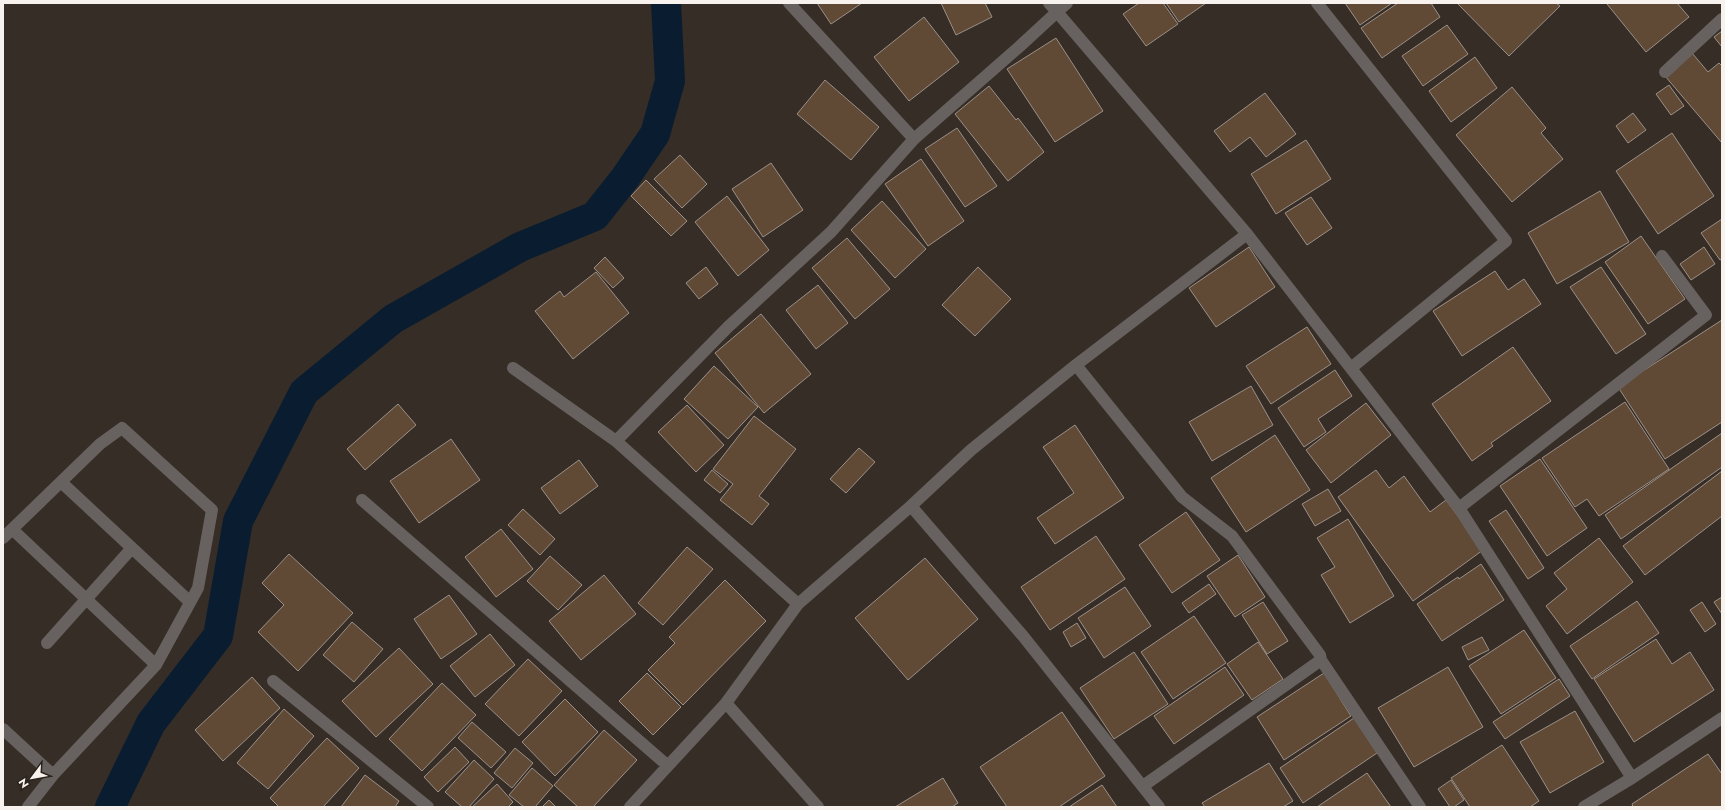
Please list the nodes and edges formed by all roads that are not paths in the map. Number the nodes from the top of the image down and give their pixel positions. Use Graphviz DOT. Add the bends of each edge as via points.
graph roads {
  1 [pos="789,3"];
  2 [pos="1049,3"];
  3 [pos="1067,3"];
  4 [pos="1317,3"];
  5 [pos="1057,12"];
  6 [pos="1722,19"];
  7 [pos="1665,72"];
  8 [pos="914,139"];
  9 [pos="1247,234"];
  10 [pos="1662,256"];
  11 [pos="1076,365"];
  12 [pos="514,368"];
  13 [pos="1351,368"];
  14 [pos="616,440"];
  15 [pos="61,482"];
  16 [pos="362,500"];
  17 [pos="911,506"];
  18 [pos="1459,508"];
  19 [pos="12,529"];
  20 [pos="3,538"];
  21 [pos="132,548"];
  22 [pos="86,599"];
  23 [pos="190,602"];
  24 [pos="798,604"];
  25 [pos="47,643"];
  26 [pos="1321,660"];
  27 [pos="156,665"];
  28 [pos="273,681"];
  29 [pos="726,703"];
  30 [pos="1722,718"];
  31 [pos="3,729"];
  32 [pos="667,765"];
  33 [pos="53,775"];
  34 [pos="1632,778"];
  35 [pos="1143,786"];
  36 [pos="28,807"];
  37 [pos="428,807"];
  38 [pos="630,807"];
  39 [pos="818,807"];
  40 [pos="1159,807"];
  41 [pos="1420,807"];
  42 [pos="1584,807"];
  1 -- 8 [label="street"];
  2 -- 5 [label="street"];
  3 -- 5 [label="street"];
  4 -- 13 [label="street" via="1506,241"];
  5 -- 8 [label="street"];
  5 -- 9 [label="street"];
  6 -- 7 [label="street"];
  8 -- 14 [label="street" via="831,232 728,327"];
  9 -- 11 [label="street"];
  9 -- 13 [label="street"];
  10 -- 18 [label="street" via="1706,315"];
  11 -- 17 [label="street" via="971,450"];
  11 -- 26 [label="street" via="1182,497 1232,536 1320,655"];
  12 -- 14 [label="street"];
  13 -- 18 [label="street"];
  14 -- 24 [label="street"];
  15 -- 19 [label="street"];
  15 -- 21 [label="street"];
  15 -- 23 [label="street" via="100,444 122,428 206,504 212,510 198,588"];
  16 -- 32 [label="street"];
  17 -- 24 [label="street"];
  17 -- 35 [label="street" via="1023,636"];
  18 -- 34 [label="street"];
  19 -- 20 [label="street"];
  19 -- 22 [label="street"];
  21 -- 22 [label="street"];
  21 -- 23 [label="street"];
  22 -- 25 [label="street"];
  22 -- 27 [label="street"];
  23 -- 27 [label="street"];
  24 -- 29 [label="street"];
  26 -- 35 [label="street"];
  26 -- 41 [label="street"];
  27 -- 33 [label="street"];
  28 -- 37 [label="street"];
  29 -- 32 [label="street"];
  29 -- 39 [label="street"];
  30 -- 34 [label="street"];
  31 -- 33 [label="street"];
  32 -- 38 [label="street"];
  33 -- 36 [label="street"];
  34 -- 42 [label="street"];
  35 -- 40 [label="street"];
}
